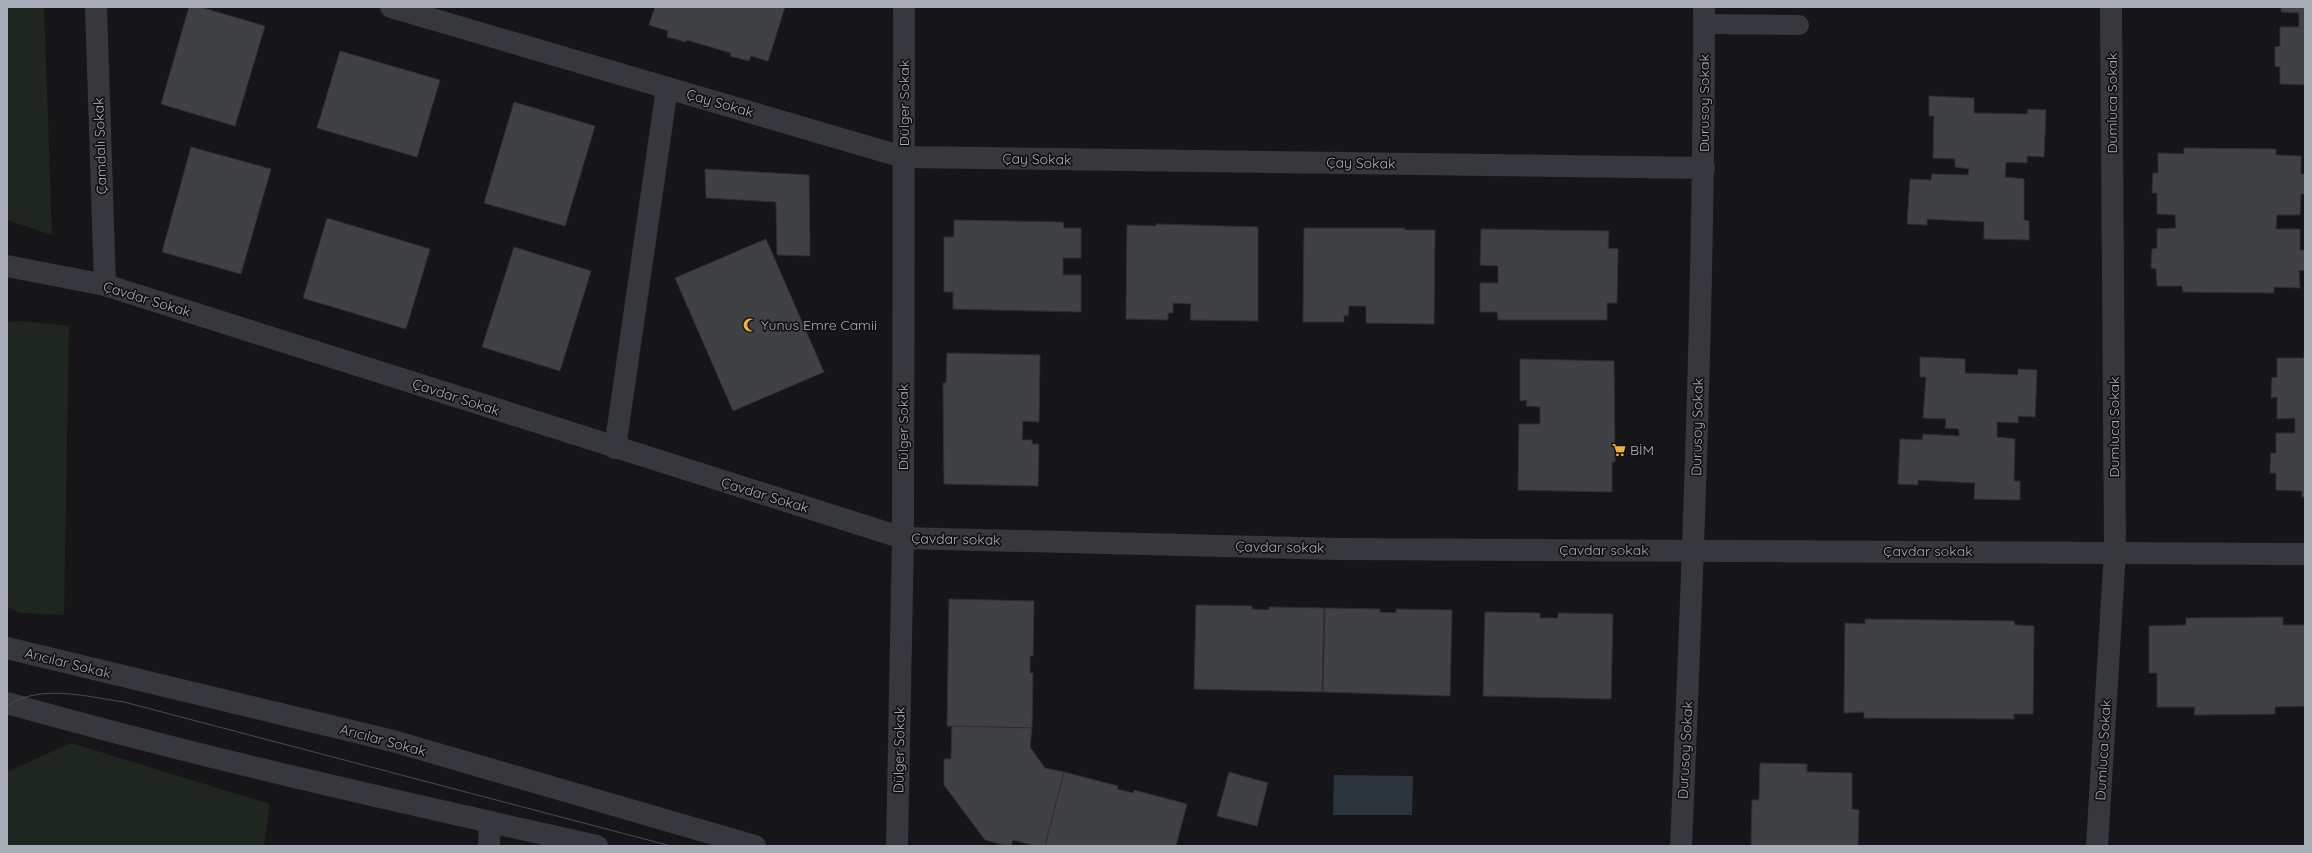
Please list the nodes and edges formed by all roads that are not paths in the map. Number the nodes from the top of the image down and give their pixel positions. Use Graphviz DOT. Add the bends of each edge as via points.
graph roads {
  1 [pos="96,7"];
  2 [pos="391,7"];
  3 [pos="904,7"];
  4 [pos="2111,7"];
  5 [pos="1704,15"];
  6 [pos="1799,25"];
  7 [pos="667,88"];
  8 [pos="903,157"];
  9 [pos="1704,168"];
  10 [pos="7,266"];
  11 [pos="104,285"];
  12 [pos="615,448"];
  13 [pos="903,538"];
  14 [pos="1694,551"];
  15 [pos="2115,552"];
  16 [pos="2305,554"];
  17 [pos="7,648"];
  18 [pos="7,703"];
  19 [pos="490,822"];
  20 [pos="489,846"];
  21 [pos="597,846"];
  22 [pos="755,846"];
  23 [pos="897,846"];
  24 [pos="1681,846"];
  25 [pos="2097,846"];
  1 -- 11 [label="street, Çamdalı Sokak"];
  2 -- 7 [label="street, Çay Sokak"];
  3 -- 8 [label="street, Dülger Sokak"];
  4 -- 15 [label="street, Dumluca Sokak"];
  5 -- 6 [label="lane"];
  5 -- 9 [label="street, Durusoy Sokak"];
  7 -- 8 [label="street, Çay Sokak"];
  7 -- 12 [label="street"];
  8 -- 9 [label="street, Çay Sokak"];
  8 -- 13 [label="street, Dülger Sokak"];
  9 -- 14 [label="street, Durusoy Sokak"];
  10 -- 11 [label="street, Çavdar Sokak"];
  11 -- 12 [label="street, Çavdar Sokak"];
  12 -- 13 [label="street, Çavdar Sokak"];
  13 -- 14 [label="street, Çavdar sokak" via="1339,549"];
  13 -- 23 [label="street, Dülger Sokak"];
  14 -- 15 [label="street, Çavdar sokak"];
  14 -- 24 [label="street, Durusoy Sokak"];
  15 -- 16 [label="street, Çavdar sokak"];
  15 -- 25 [label="street, Dumluca Sokak"];
  17 -- 22 [label="street, Arıcılar Sokak" via="393,741"];
  18 -- 19 [label="street" via="80,724"];
  19 -- 20 [label="street"];
  19 -- 21 [label="street"];
}
